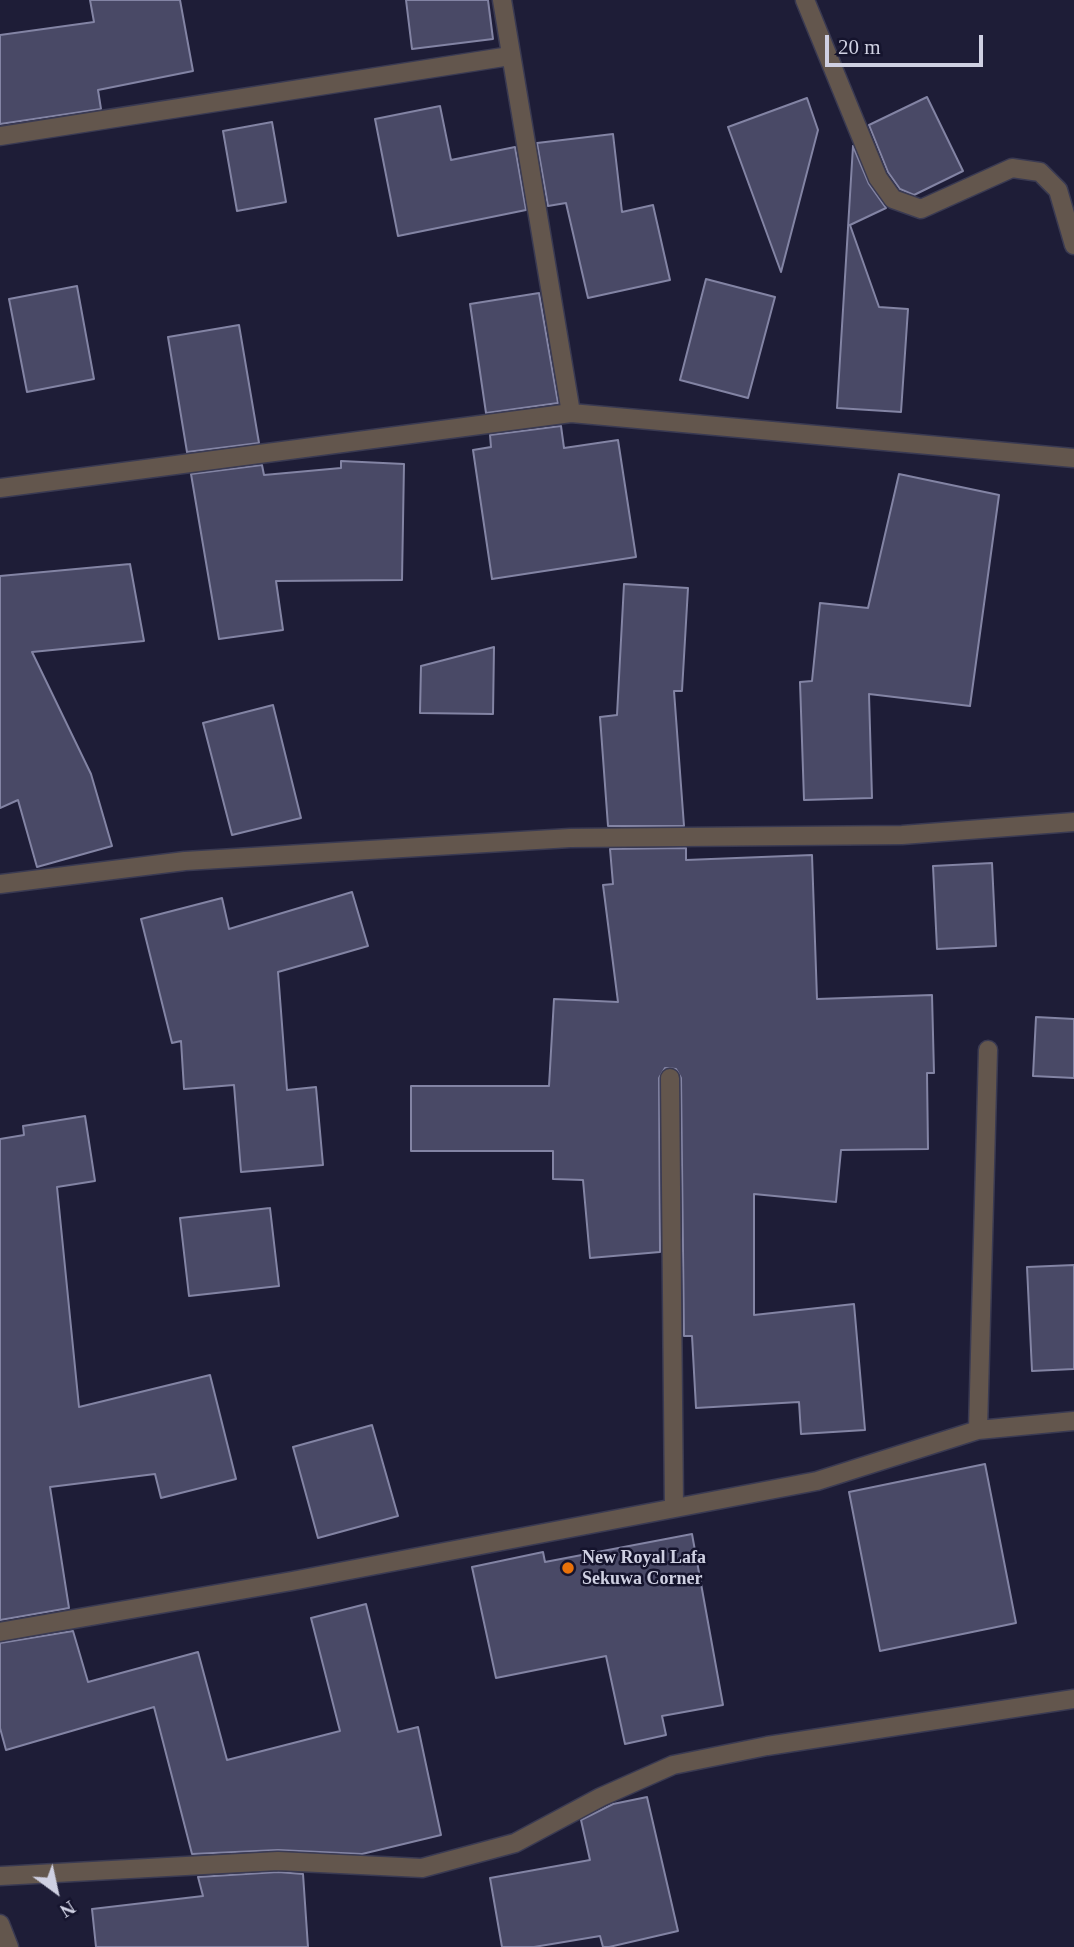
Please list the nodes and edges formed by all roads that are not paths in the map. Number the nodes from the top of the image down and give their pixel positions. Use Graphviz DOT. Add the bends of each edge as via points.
graph roads {
  1 [pos="502,0"];
  2 [pos="805,0"];
  3 [pos="510,56"];
  4 [pos="0,136"];
  5 [pos="1074,245"];
  6 [pos="571,413"];
  7 [pos="1074,458"];
  8 [pos="0,488"];
  9 [pos="1074,822"];
  10 [pos="0,884"];
  11 [pos="988,1051"];
  12 [pos="670,1078"];
  13 [pos="1074,1420"];
  14 [pos="978,1430"];
  15 [pos="674,1508"];
  16 [pos="0,1632"];
  17 [pos="1074,1699"];
  18 [pos="0,1876"];
  19 [pos="0,1924"];
  20 [pos="9,1947"];
  1 -- 3 [label="street"];
  2 -- 5 [label="street" via="878,178 893,200 921,209 1012,168 1040,172 1058,190"];
  3 -- 4 [label="street"];
  3 -- 6 [label="street"];
  6 -- 7 [label="street"];
  6 -- 8 [label="street"];
  9 -- 10 [label="street" via="902,835 556,839 184,860"];
  11 -- 14 [label="street"];
  12 -- 15 [label="street"];
  13 -- 14 [label="street"];
  14 -- 15 [label="street" via="817,1481"];
  15 -- 16 [label="street"];
  17 -- 18 [label="street" via="673,1765 515,1843 422,1868 278,1861"];
  19 -- 20 [label="street"];
}
